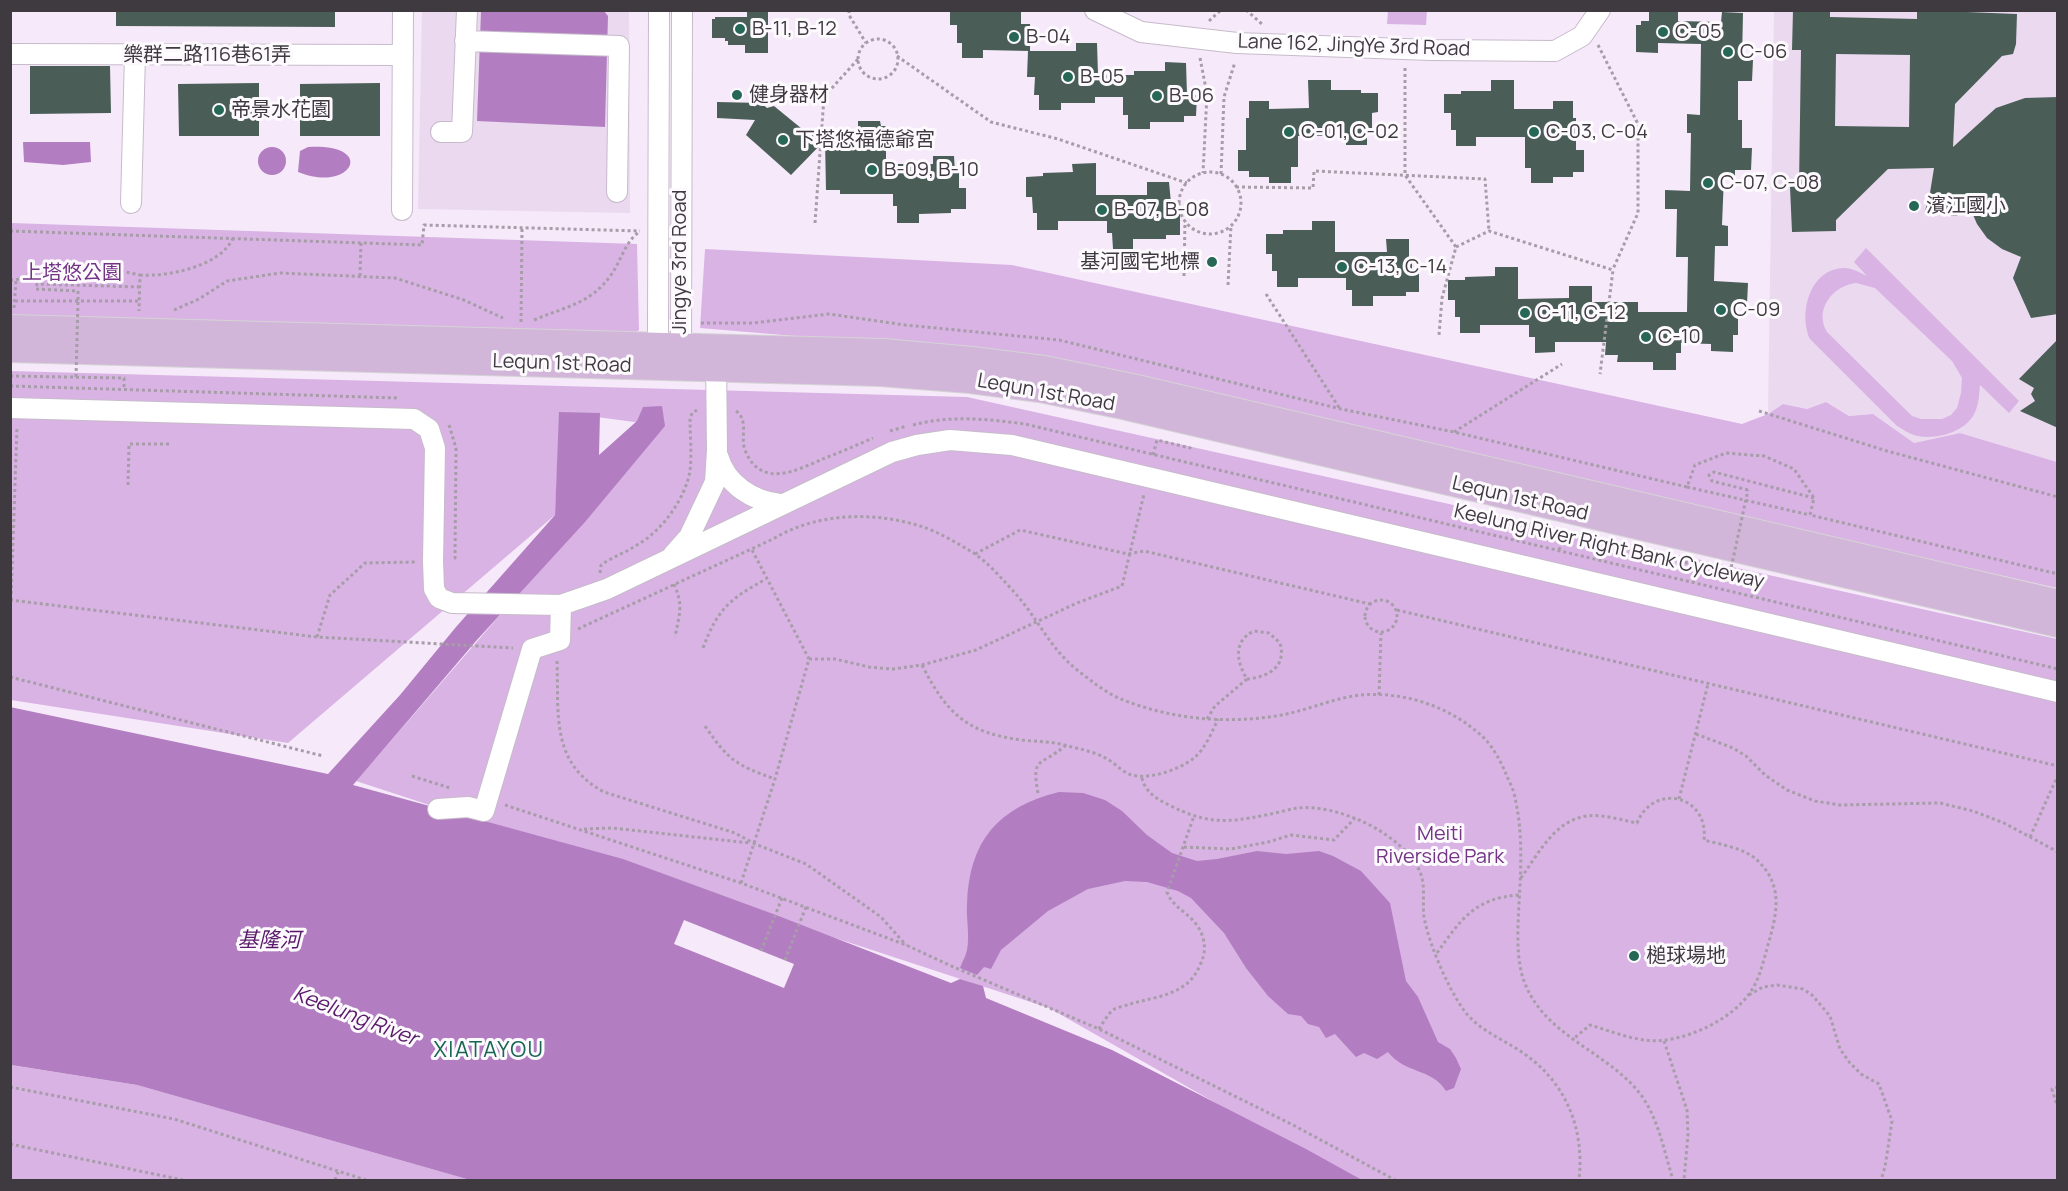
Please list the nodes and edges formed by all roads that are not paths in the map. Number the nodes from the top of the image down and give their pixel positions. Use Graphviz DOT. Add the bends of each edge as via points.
graph roads {
  1 [pos="403,10"];
  2 [pos="467,10"];
  3 [pos="659,10"];
  4 [pos="682,10"];
  5 [pos="1095,10"];
  6 [pos="1600,10"];
  7 [pos="465,41"];
  8 [pos="10,54"];
  9 [pos="135,55"];
  10 [pos="403,55"];
  11 [pos="441,132"];
  12 [pos="617,192"];
  13 [pos="131,203"];
  14 [pos="402,210"];
  15 [pos="12,319"];
  16 [pos="10,349"];
  17 [pos="669,353"];
  18 [pos="716,358"];
  19 [pos="15,408"];
  20 [pos="717,450"];
  21 [pos="780,504"];
  22 [pos="665,562"];
  23 [pos="2058,603"];
  24 [pos="561,605"];
  25 [pos="2058,624"];
  26 [pos="2058,692"];
  27 [pos="438,809"];
  1 -- 10 [label="street"];
  2 -- 7 [label="street"];
  3 -- 17 [label="street, Jingye 3rd Road"];
  4 -- 17 [label="street, Jingye 3rd Road"];
  5 -- 6 [label="street, Lane 162, JingYe 3rd Road" via="1141,32 1203,31 1237,43 1555,51 1582,36"];
  7 -- 11 [label="street" via="462,132"];
  7 -- 12 [label="street" via="619,46"];
  8 -- 9 [label="street, 樂群二路116巷61弄"];
  9 -- 10 [label="street, 樂群二路116巷61弄"];
  9 -- 13 [label="street"];
  10 -- 14 [label="street"];
  15 -- 17 [label="main road, Lequn 1st Road"];
  16 -- 17 [label="main road, Lequn 1st Road"];
  17 -- 18 [label="main road, Lequn 1st Road"];
  18 -- 20 [label="street"];
  18 -- 23 [label="main road, Lequn 1st Road" via="883,352 1044,369"];
  18 -- 25 [label="main road, Lequn 1st Road" via="1040,389"];
  19 -- 24 [label="street" via="414,419 429,429 435,448 433,561 434,589 439,598 452,603"];
  20 -- 21 [label="street" via="721,467 737,485 760,500"];
  20 -- 22 [label="street" via="715,482 699,518"];
  21 -- 22 [label="street"];
  21 -- 26 [label="street" via="916,445 950,440 1012,445"];
  22 -- 24 [label="street"];
  24 -- 27 [label="street" via="560,640 532,649 484,811 468,807"];
}
